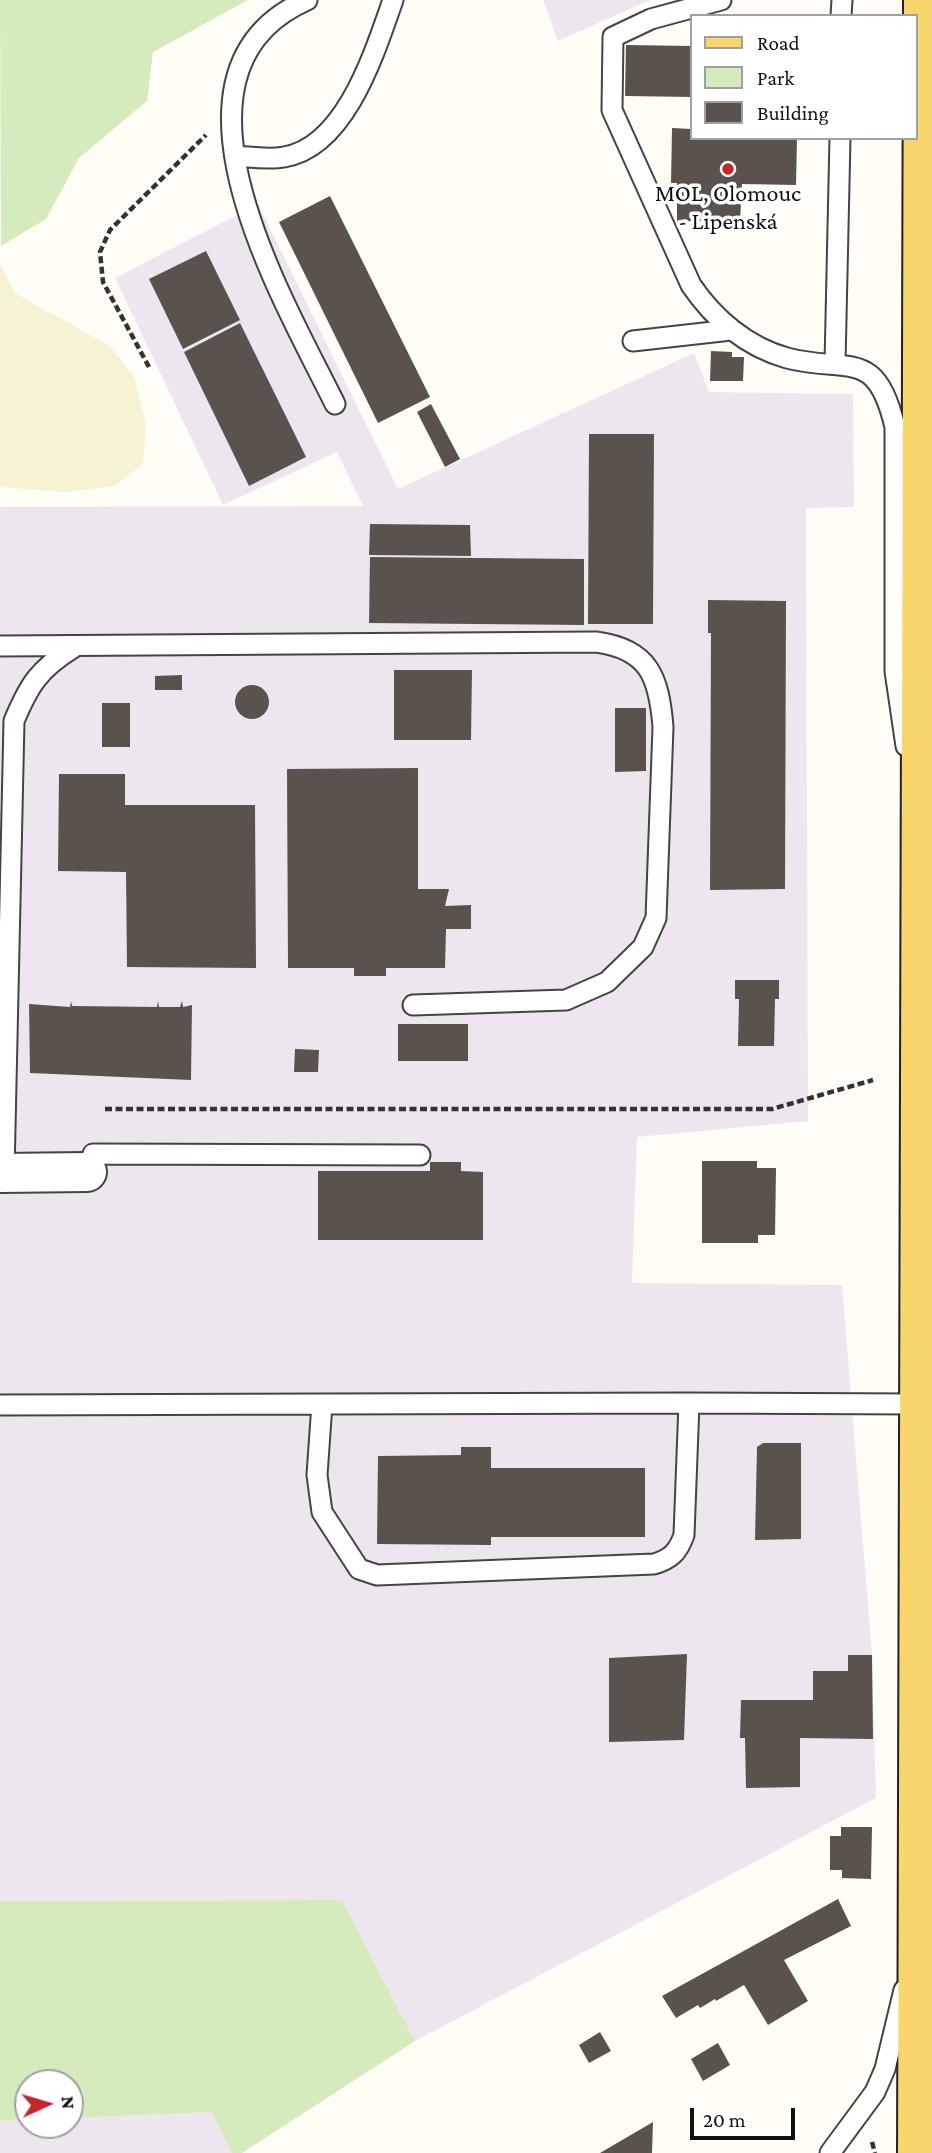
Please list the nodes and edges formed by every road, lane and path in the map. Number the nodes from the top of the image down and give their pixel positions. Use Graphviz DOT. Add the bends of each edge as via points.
graph roads {
  1 [pos="307,0"];
  2 [pos="393,0"];
  3 [pos="721,0"];
  4 [pos="923,0"];
  5 [pos="234,107"];
  6 [pos="840,140"];
  7 [pos="236,156"];
  8 [pos="731,330"];
  9 [pos="633,341"];
  10 [pos="835,363"];
  11 [pos="149,367"];
  12 [pos="335,404"];
  13 [pos="0,646"];
  14 [pos="74,647"];
  15 [pos="921,811"];
  16 [pos="5,883"];
  17 [pos="413,1005"];
  18 [pos="873,1080"];
  19 [pos="105,1109"];
  20 [pos="420,1155"];
  21 [pos="2,1172"];
  22 [pos="87,1172"];
  23 [pos="689,1403"];
  24 [pos="322,1404"];
  25 [pos="919,1404"];
  26 [pos="0,1405"];
  27 [pos="917,1938"];
  28 [pos="830,2153"];
  29 [pos="917,2153"];
  1 -- 5 [label="lane" via="272,22 254,40 235,87"];
  2 -- 7 [label="lane" via="357,92 322,138 286,157"];
  3 -- 8 [label="lane" via="651,19 613,37 612,110 691,285"];
  4 -- 15 [label="main road"];
  5 -- 7 [label="lane"];
  5 -- 11 [label="path" via="110,230 100,251 103,282"];
  6 -- 10 [label="lane"];
  7 -- 12 [label="lane" via="247,216 260,251"];
  8 -- 9 [label="lane"];
  8 -- 10 [label="lane" via="786,357"];
  10 -- 15 [label="lane" via="851,365 875,379 889,401 895,427 895,671"];
  13 -- 14 [label="lane"];
  14 -- 16 [label="lane" via="48,663 28,688 14,721"];
  14 -- 17 [label="lane" via="596,642 633,651 644,663 661,702 663,726 656,918 643,947 607,982 566,1000"];
  15 -- 25 [label="main road"];
  16 -- 21 [label="lane"];
  18 -- 19 [label="path" via="772,1109"];
  20 -- 22 [label="lane" via="93,1154"];
  21 -- 22 [label="street"];
  23 -- 24 [label="lane"];
  23 -- 24 [label="lane" via="684,1535 667,1560 377,1575 359,1569 322,1513 317,1475"];
  23 -- 25 [label="lane"];
  24 -- 26 [label="lane"];
  25 -- 27 [label="main road"];
  27 -- 28 [label="lane" via="885,2069 862,2111"];
  27 -- 29 [label="main road"];
}
